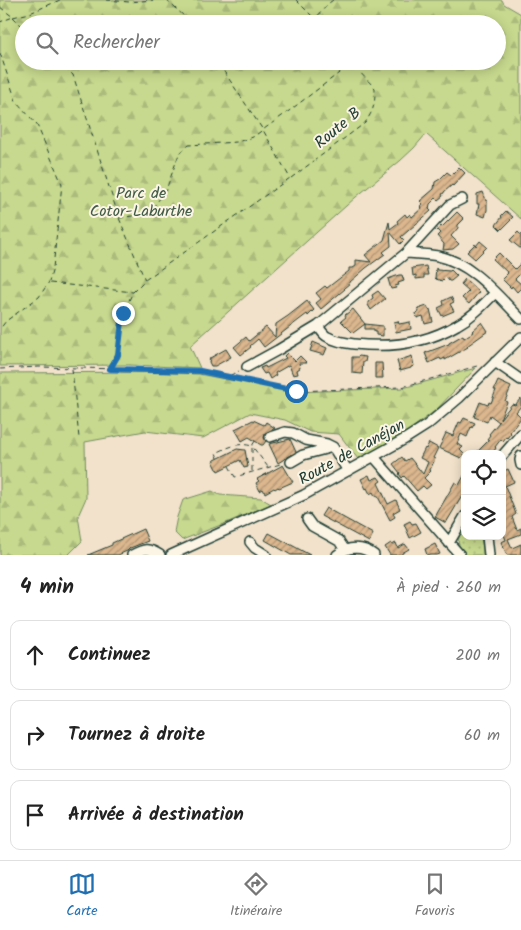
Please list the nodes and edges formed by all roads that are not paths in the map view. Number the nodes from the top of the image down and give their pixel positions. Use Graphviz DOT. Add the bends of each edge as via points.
graph roads {
  1 [pos="462,199"];
  2 [pos="406,253"];
  3 [pos="495,293"];
  4 [pos="521,319"];
  5 [pos="318,326"];
  6 [pos="521,338"];
  7 [pos="495,362"];
  8 [pos="247,367"];
  9 [pos="521,380"];
  10 [pos="521,434"];
  11 [pos="270,437"];
  12 [pos="333,447"];
  13 [pos="506,451"];
  14 [pos="521,456"];
  15 [pos="374,457"];
  16 [pos="291,462"];
  17 [pos="521,465"];
  18 [pos="348,471"];
  19 [pos="307,520"];
  20 [pos="461,522"];
  21 [pos="488,540"];
  22 [pos="250,542"];
  23 [pos="449,542"];
  24 [pos="345,550"];
  25 [pos="132,555"];
  26 [pos="160,555"];
  27 [pos="171,555"];
  28 [pos="266,555"];
  29 [pos="336,555"];
  30 [pos="374,555"];
  31 [pos="460,555"];
  32 [pos="490,555"];
  1 -- 2 [label="street" via="450,205"];
  2 -- 3 [label="street" via="436,256 453,262 470,270"];
  2 -- 5 [label="street"];
  3 -- 4 [label="street"];
  3 -- 5 [label="street" via="475,314 457,326 399,345 348,343 327,337"];
  5 -- 8 [label="street"];
  6 -- 7 [label="street, Route de Canéjan"];
  7 -- 9 [label="street"];
  7 -- 15 [label="street, Route de Canéjan" via="427,425"];
  10 -- 13 [label="street"];
  11 -- 12 [label="street" via="293,433"];
  12 -- 16 [label="street" via="303,455"];
  12 -- 18 [label="street"];
  14 -- 17 [label="street"];
  15 -- 18 [label="street, Route de Canéjan"];
  15 -- 23 [label="street"];
  18 -- 27 [label="street, Route de Canéjan" via="304,495"];
  19 -- 24 [label="street" via="339,541"];
  20 -- 23 [label="street"];
  21 -- 32 [label="street"];
  22 -- 28 [label="street"];
  23 -- 31 [label="street"];
  24 -- 29 [label="street"];
  24 -- 30 [label="street" via="360,548"];
  25 -- 26 [label="street" via="151,549"];
}
